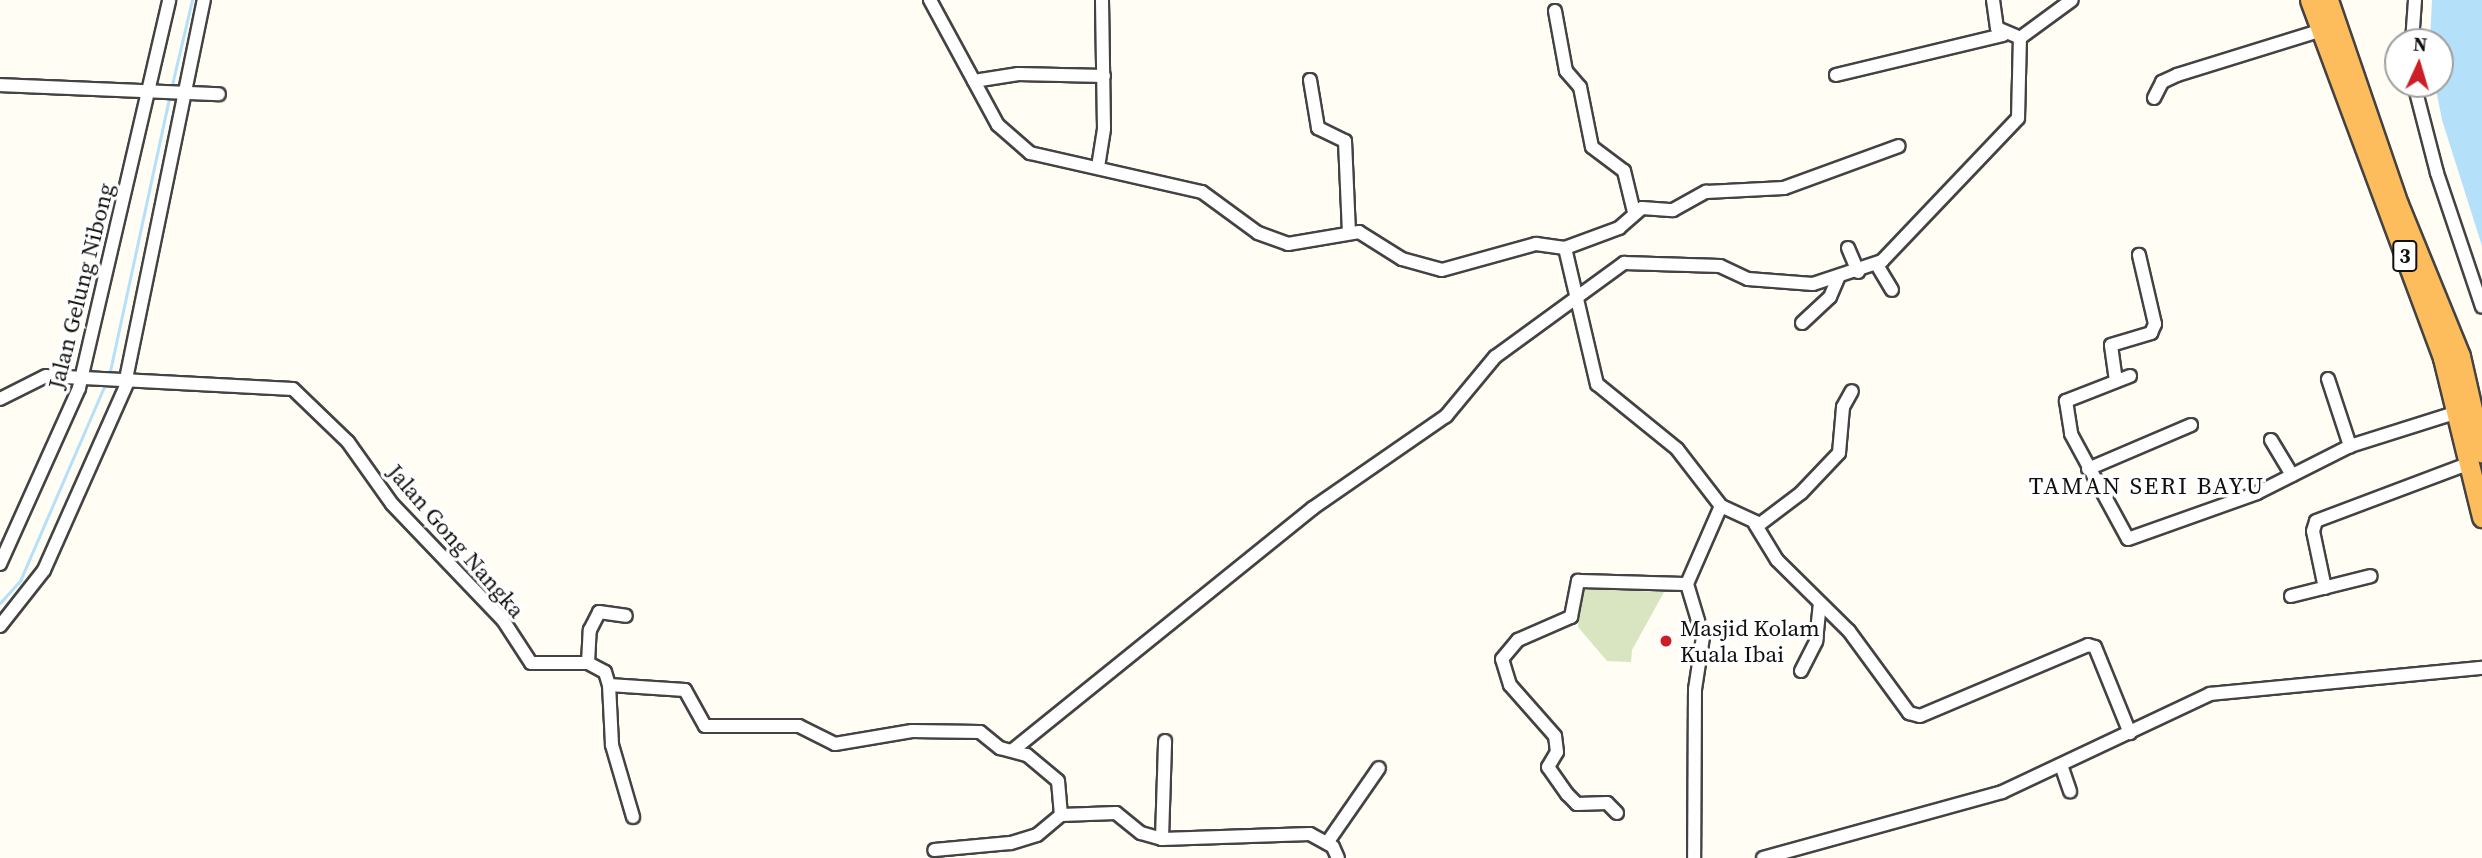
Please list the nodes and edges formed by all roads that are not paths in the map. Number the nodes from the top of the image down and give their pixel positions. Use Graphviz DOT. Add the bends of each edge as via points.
graph roads {
  1 [pos="169,0"];
  2 [pos="204,0"];
  3 [pos="930,0"];
  4 [pos="1102,0"];
  5 [pos="1993,0"];
  6 [pos="2073,0"];
  7 [pos="2310,0"];
  8 [pos="2328,0"];
  9 [pos="2415,0"];
  10 [pos="1555,11"];
  11 [pos="2413,28"];
  12 [pos="2322,30"];
  13 [pos="2003,34"];
  14 [pos="2020,38"];
  15 [pos="1836,75"];
  16 [pos="1104,76"];
  17 [pos="1310,80"];
  18 [pos="974,81"];
  19 [pos="0,85"];
  20 [pos="154,89"];
  21 [pos="188,93"];
  22 [pos="219,94"];
  23 [pos="2154,98"];
  24 [pos="2418,98"];
  25 [pos="1899,146"];
  26 [pos="1098,167"];
  27 [pos="1634,212"];
  28 [pos="1349,233"];
  29 [pos="1565,248"];
  30 [pos="1848,248"];
  31 [pos="2140,255"];
  32 [pos="1877,265"];
  33 [pos="1858,272"];
  34 [pos="1838,278"];
  35 [pos="1892,290"];
  36 [pos="1578,299"];
  37 [pos="2482,307"];
  38 [pos="1802,323"];
  39 [pos="88,375"];
  40 [pos="2130,376"];
  41 [pos="125,379"];
  42 [pos="2328,379"];
  43 [pos="2116,381"];
  44 [pos="1852,391"];
  45 [pos="0,399"];
  46 [pos="2458,412"];
  47 [pos="2191,425"];
  48 [pos="2271,440"];
  49 [pos="2350,446"];
  50 [pos="2476,458"];
  51 [pos="2088,468"];
  52 [pos="2292,475"];
  53 [pos="1721,506"];
  54 [pos="2482,517"];
  55 [pos="1755,524"];
  56 [pos="0,564"];
  57 [pos="2371,576"];
  58 [pos="1687,584"];
  59 [pos="2325,588"];
  60 [pos="2291,596"];
  61 [pos="1820,603"];
  62 [pos="626,616"];
  63 [pos="0,626"];
  64 [pos="588,663"];
  65 [pos="2482,668"];
  66 [pos="1801,671"];
  67 [pos="608,685"];
  68 [pos="2130,733"];
  69 [pos="1165,741"];
  70 [pos="1013,750"];
  71 [pos="2061,765"];
  72 [pos="1379,768"];
  73 [pos="2070,791"];
  74 [pos="1617,813"];
  75 [pos="1067,814"];
  76 [pos="633,817"];
  77 [pos="1162,839"];
  78 [pos="1327,843"];
  79 [pos="934,850"];
  80 [pos="1796,854"];
  81 [pos="1338,858"];
  82 [pos="1694,858"];
  83 [pos="1763,858"];
  1 -- 20 [label="street, Jalan Gelung Nibong"];
  2 -- 21 [label="street"];
  3 -- 18 [label="street"];
  4 -- 16 [label="street"];
  5 -- 13 [label="street"];
  6 -- 14 [label="street"];
  7 -- 12 [label="highway, 3"];
  8 -- 50 [label="highway, 3" via="2398,204 2460,356"];
  9 -- 11 [label="street"];
  10 -- 27 [label="street" via="1566,71 1580,88 1592,147 1624,171"];
  12 -- 23 [label="street" via="2177,75 2162,82"];
  12 -- 46 [label="highway, 3" via="2428,313"];
  13 -- 14 [label="street"];
  13 -- 15 [label="street"];
  14 -- 32 [label="street" via="2021,107 2015,123"];
  16 -- 18 [label="street" via="1018,74"];
  16 -- 26 [label="street"];
  17 -- 28 [label="street" via="1318,128 1345,141"];
  18 -- 26 [label="street" via="998,125 1016,145 1054,161"];
  19 -- 20 [label="street"];
  20 -- 21 [label="street"];
  20 -- 39 [label="street, Jalan Gelung Nibong"];
  21 -- 22 [label="street"];
  21 -- 41 [label="street"];
  24 -- 37 [label="street" via="2437,173"];
  25 -- 27 [label="street" via="1776,190 1706,192 1676,209"];
  26 -- 28 [label="street" via="1202,192 1278,242 1313,244"];
  27 -- 29 [label="street" via="1619,228"];
  28 -- 29 [label="street" via="1367,234 1402,259 1442,270 1536,244"];
  29 -- 36 [label="street"];
  30 -- 33 [label="street"];
  31 -- 43 [label="street" via="2155,324 2151,333 2111,345"];
  32 -- 33 [label="street"];
  32 -- 35 [label="street"];
  33 -- 34 [label="street"];
  34 -- 36 [label="street" via="1813,284 1752,279 1720,266 1633,260"];
  34 -- 38 [label="street" via="1830,297"];
  36 -- 53 [label="street" via="1600,389 1676,449"];
  36 -- 70 [label="street" via="1495,358 1446,416 1313,508"];
  39 -- 41 [label="street, Jalan Gong Nangka"];
  39 -- 45 [label="street, Jalan Gong Nangka" via="46,376"];
  39 -- 56 [label="street, Jalan Gelung Nibong"];
  40 -- 43 [label="street"];
  41 -- 63 [label="street" via="44,570"];
  41 -- 64 [label="street, Jalan Gong Nangka" via="293,389 348,442 392,504 503,620 526,660 538,666"];
  42 -- 49 [label="street"];
  43 -- 51 [label="street" via="2066,401 2071,434"];
  44 -- 55 [label="street" via="1843,405 1842,442 1835,459 1794,499"];
  46 -- 49 [label="street"];
  46 -- 50 [label="highway, 3"];
  47 -- 51 [label="street"];
  48 -- 52 [label="street"];
  49 -- 52 [label="street"];
  50 -- 54 [label="highway, 3"];
  50 -- 59 [label="street" via="2316,521 2313,531"];
  51 -- 52 [label="street" via="2127,539"];
  53 -- 55 [label="street"];
  53 -- 58 [label="street"];
  55 -- 61 [label="street" via="1777,560"];
  57 -- 59 [label="street"];
  58 -- 74 [label="street" via="1578,581 1571,617 1518,640 1502,659 1510,685 1556,736 1557,752 1548,767 1567,794 1577,804 1607,803"];
  58 -- 82 [label="street" via="1703,637 1695,705"];
  59 -- 60 [label="street"];
  61 -- 66 [label="street" via="1816,641"];
  61 -- 68 [label="street" via="1914,715 2088,645 2095,647"];
  62 -- 64 [label="street" via="599,612 590,629"];
  64 -- 67 [label="street" via="605,672"];
  65 -- 68 [label="street" via="2216,693"];
  67 -- 70 [label="street" via="685,690 705,726 799,726 835,744 912,731 976,731 1000,748"];
  67 -- 76 [label="street" via="612,744"];
  68 -- 71 [label="street"];
  69 -- 77 [label="street"];
  70 -- 75 [label="street" via="1057,778"];
  71 -- 73 [label="street"];
  71 -- 80 [label="street" via="2002,792"];
  72 -- 78 [label="street"];
  75 -- 77 [label="street" via="1116,813 1141,833"];
  75 -- 79 [label="street" via="1037,835 1010,843"];
  77 -- 78 [label="street" via="1293,832"];
  78 -- 81 [label="street"];
  80 -- 83 [label="street"];
}
